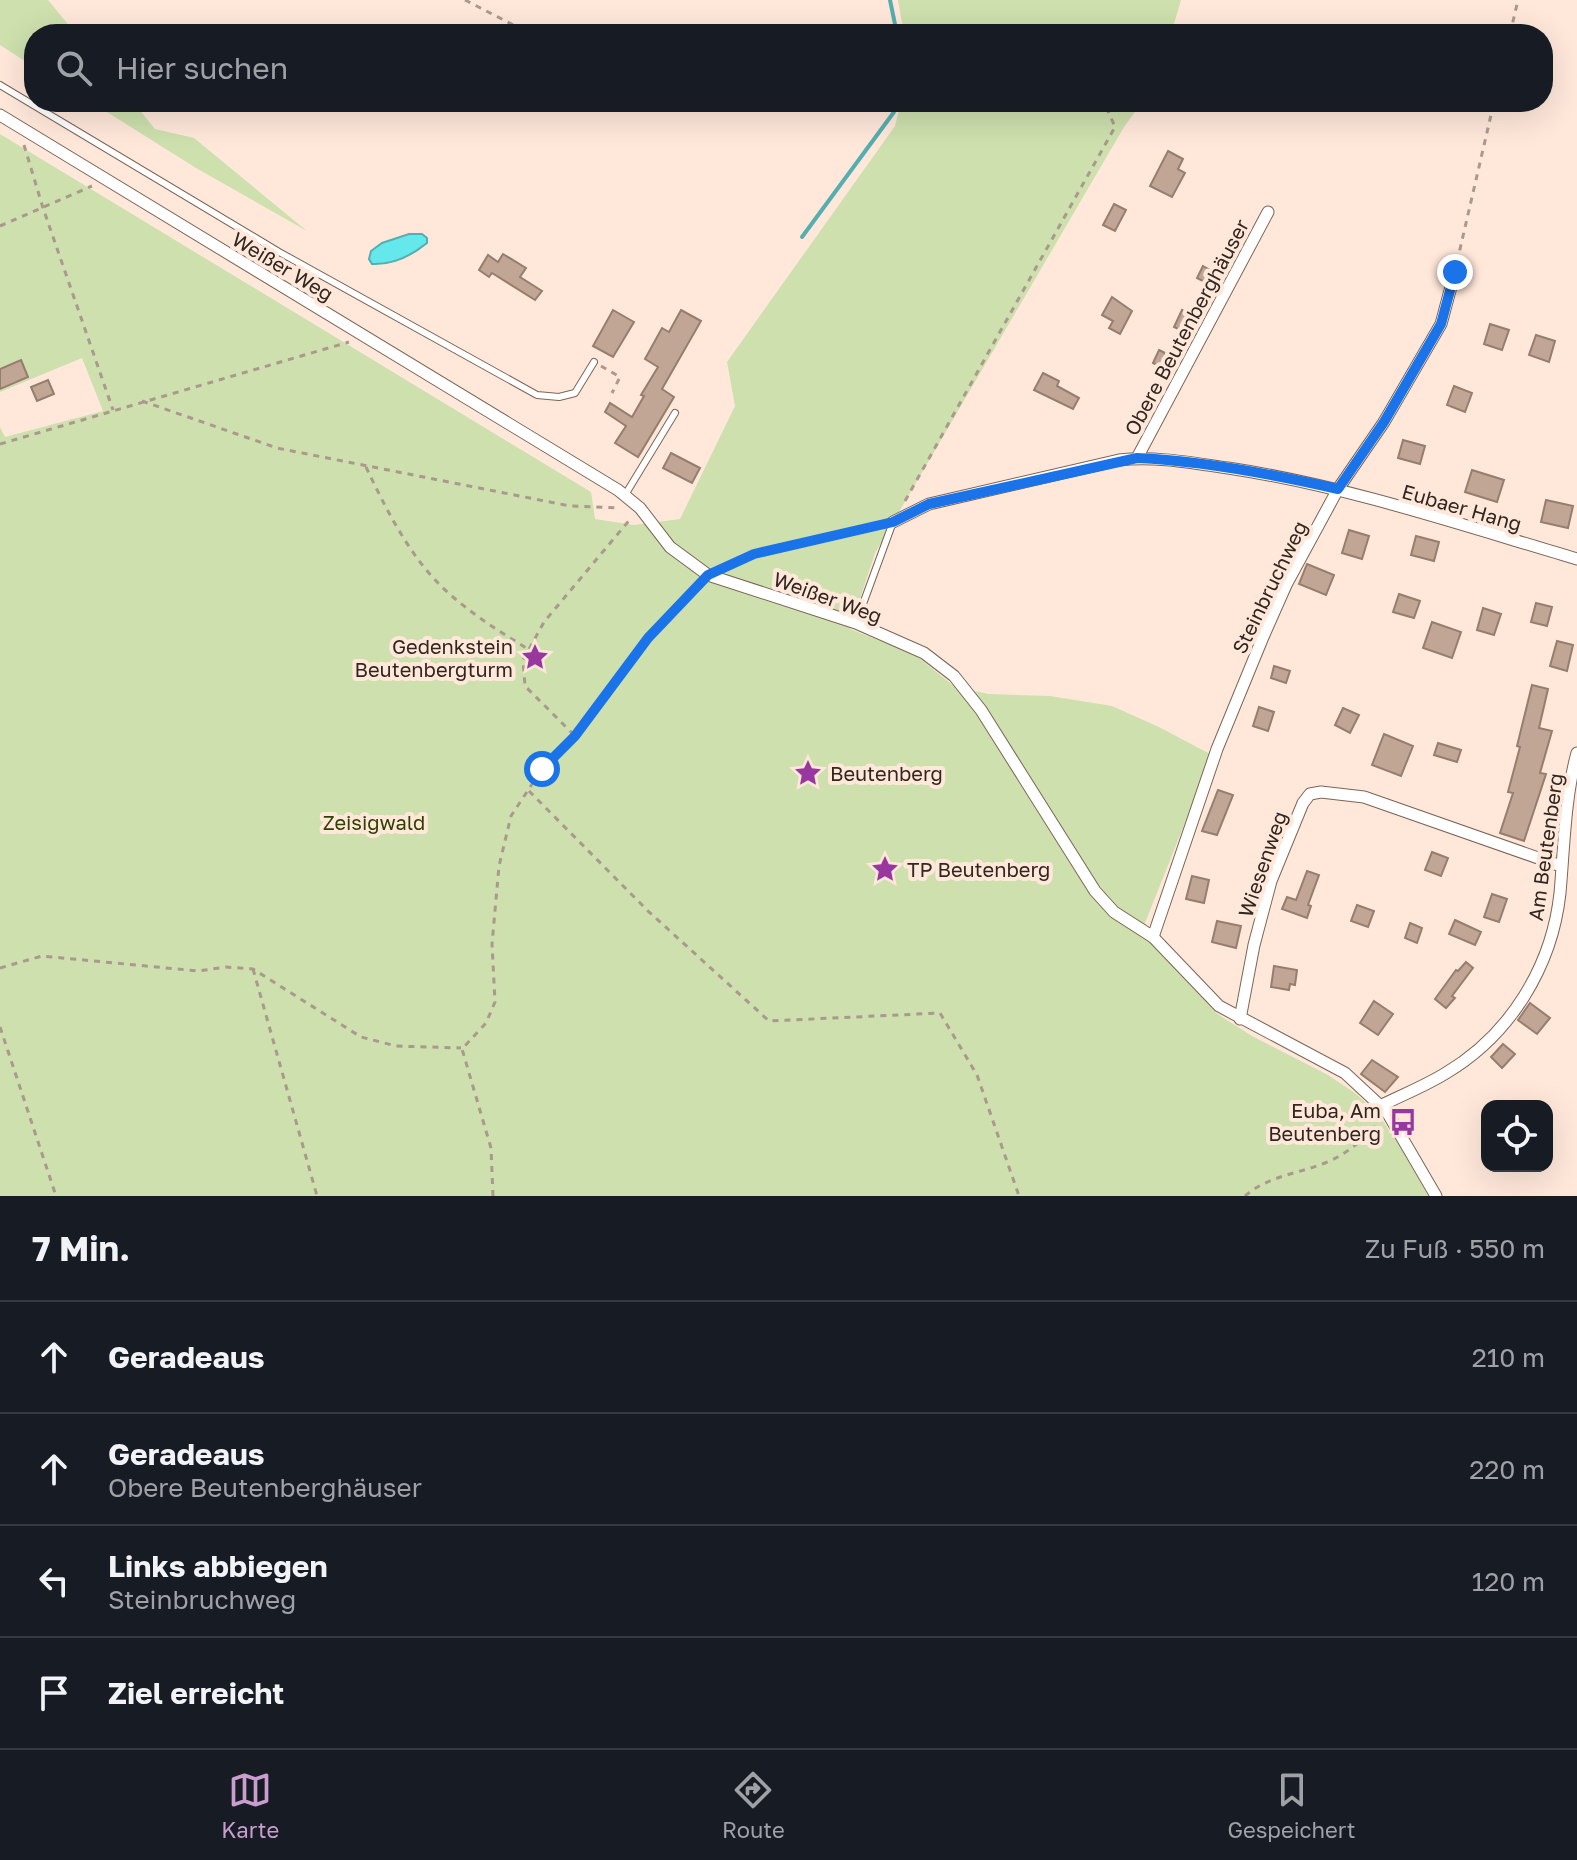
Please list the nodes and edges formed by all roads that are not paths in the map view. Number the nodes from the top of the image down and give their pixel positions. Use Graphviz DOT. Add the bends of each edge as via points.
graph roads {
  1 [pos="0,85"];
  2 [pos="24,99"];
  3 [pos="45,112"];
  4 [pos="0,115"];
  5 [pos="1268,212"];
  6 [pos="1455,272"];
  7 [pos="594,362"];
  8 [pos="675,413"];
  9 [pos="1137,458"];
  10 [pos="1338,489"];
  11 [pos="624,496"];
  12 [pos="893,522"];
  13 [pos="1577,559"];
  14 [pos="708,575"];
  15 [pos="856,623"];
  16 [pos="1577,753"];
  17 [pos="1561,866"];
  18 [pos="1153,937"];
  19 [pos="1240,1019"];
  20 [pos="1384,1109"];
  21 [pos="1436,1196"];
  1 -- 2 [label="lane"];
  3 -- 7 [label="lane" via="279,252 537,395 575,393"];
  4 -- 11 [label="street, Weißer Weg"];
  5 -- 9 [label="street, Obere Beutenberghäuser"];
  6 -- 10 [label="street, Steinbruchweg" via="1441,324"];
  8 -- 11 [label="lane"];
  9 -- 10 [label="street, Obere Beutenberghäuser"];
  9 -- 12 [label="street, Obere Beutenberghäuser" via="929,504"];
  10 -- 13 [label="street, Eubaer Hang"];
  10 -- 18 [label="street, Steinbruchweg" via="1257,651 1217,749"];
  11 -- 14 [label="street, Weißer Weg" via="670,547"];
  12 -- 14 [label="lane" via="754,554"];
  12 -- 15 [label="lane"];
  14 -- 15 [label="street, Weißer Weg"];
  15 -- 18 [label="street, Weißer Weg" via="924,653 954,676 1095,891 1114,912"];
  16 -- 17 [label="street, Am Beutenberg"];
  17 -- 19 [label="street, Wiesenweg" via="1364,797 1310,794 1271,881"];
  17 -- 20 [label="street, Am Beutenberg" via="1547,953 1516,1008 1482,1047"];
  18 -- 19 [label="street, Weißer Weg" via="1219,1006"];
  19 -- 20 [label="street, Weißer Weg" via="1345,1073"];
  20 -- 21 [label="street, Weißer Weg"];
}
